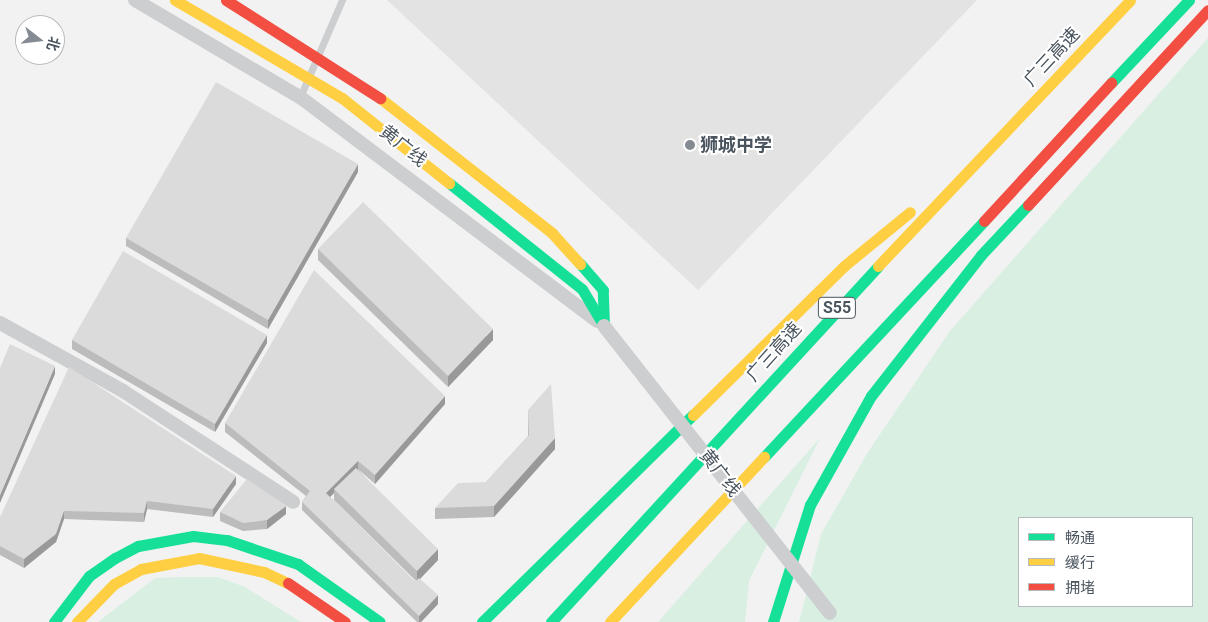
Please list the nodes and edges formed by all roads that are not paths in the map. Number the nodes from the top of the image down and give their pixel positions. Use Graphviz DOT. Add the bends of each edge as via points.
graph roads {
  1 [pos="135,0"];
  2 [pos="175,0"];
  3 [pos="226,0"];
  4 [pos="342,0"];
  5 [pos="1130,0"];
  6 [pos="1189,0"];
  7 [pos="1208,10"];
  8 [pos="317,55"];
  9 [pos="308,78"];
  10 [pos="300,97"];
  11 [pos="1003,136"];
  12 [pos="0,323"];
  13 [pos="604,326"];
  14 [pos="293,502"];
  15 [pos="832,618"];
  16 [pos="54,622"];
  17 [pos="77,622"];
  18 [pos="345,622"];
  19 [pos="380,622"];
  20 [pos="482,622"];
  21 [pos="551,622"];
  22 [pos="610,622"];
  23 [pos="773,622"];
  1 -- 10 [label="street"];
  2 -- 9 [label="main road, 黄广线"];
  3 -- 8 [label="main road, 黄广线"];
  4 -- 8 [label="lane"];
  5 -- 11 [label="main road, 广三高速 / S55"];
  6 -- 22 [label="main road, S55"];
  7 -- 23 [label="main road" via="981,255 871,396 810,505"];
  8 -- 9 [label="lane"];
  8 -- 13 [label="main road, 黄广线" via="356,79 552,233 604,290"];
  9 -- 10 [label="lane"];
  9 -- 13 [label="main road, 黄广线" via="342,98 582,289"];
  10 -- 13 [label="street"];
  11 -- 20 [label="main road" via="844,266"];
  11 -- 21 [label="main road, 广三高速 / S55" via="835,311"];
  12 -- 14 [label="street" via="122,391"];
  13 -- 15 [label="street, 黄广线, bridge"];
  16 -- 19 [label="main road" via="89,576 114,558 138,546 193,536 227,540 298,564"];
  17 -- 18 [label="main road" via="114,584 140,569 199,558 264,572 298,588"];
}
